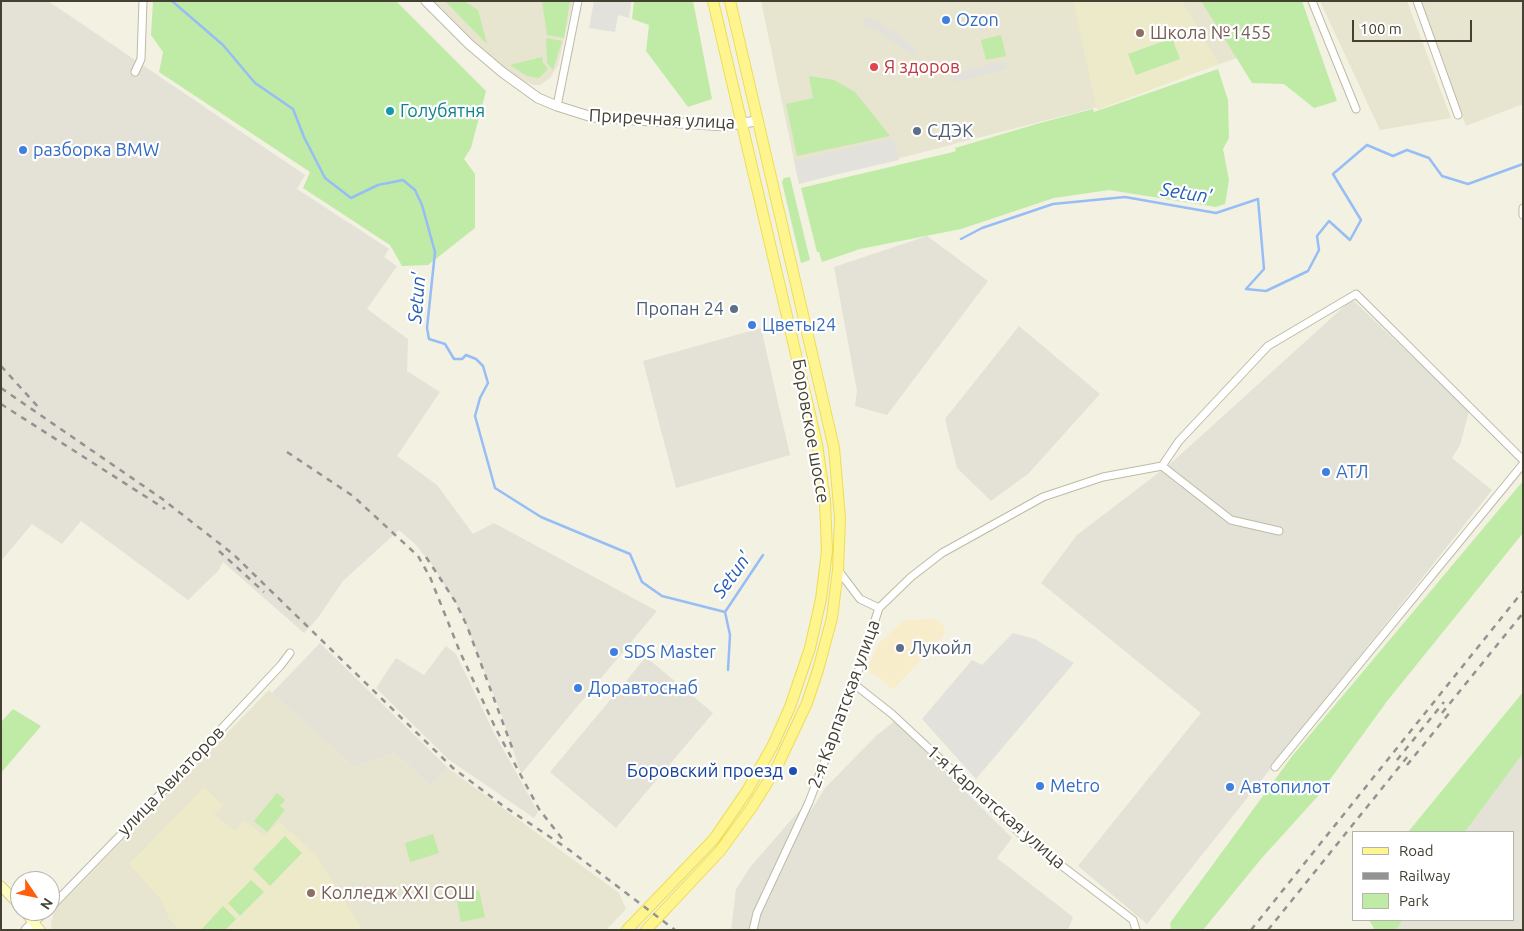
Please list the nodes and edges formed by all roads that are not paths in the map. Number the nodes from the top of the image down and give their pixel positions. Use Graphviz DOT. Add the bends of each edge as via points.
graph roads {
  1 [pos="143,1"];
  2 [pos="426,1"];
  3 [pos="578,1"];
  4 [pos="713,1"];
  5 [pos="730,1"];
  6 [pos="1312,1"];
  7 [pos="1417,1"];
  8 [pos="136,72"];
  9 [pos="557,106"];
  10 [pos="1356,109"];
  11 [pos="1458,115"];
  12 [pos="756,120"];
  13 [pos="741,124"];
  14 [pos="1523,208"];
  15 [pos="1523,215"];
  16 [pos="1523,460"];
  17 [pos="1523,464"];
  18 [pos="1162,466"];
  19 [pos="1279,530"];
  20 [pos="838,570"];
  21 [pos="879,608"];
  22 [pos="290,652"];
  23 [pos="854,684"];
  24 [pos="1275,767"];
  25 [pos="1,886"];
  26 [pos="10,895"];
  27 [pos="60,898"];
  28 [pos="34,922"];
  29 [pos="26,930"];
  30 [pos="40,930"];
  31 [pos="628,930"];
  32 [pos="646,930"];
  33 [pos="753,930"];
  34 [pos="1136,930"];
  1 -- 8 [label="street" via="140,59"];
  2 -- 9 [label="street, Приречная улица" via="502,72 538,98"];
  3 -- 9 [label="street"];
  4 -- 13 [label="main road, Боровское шоссе"];
  5 -- 12 [label="main road, Боровское шоссе"];
  6 -- 10 [label="street"];
  7 -- 11 [label="street"];
  9 -- 13 [label="street, Приречная улица" via="592,117 725,126"];
  12 -- 13 [label="street, Приречная улица"];
  12 -- 20 [label="main road, Боровское шоссе" via="834,448 840,518"];
  13 -- 31 [label="main road, Боровское шоссе" via="817,444 825,500 827,551 821,599 790,707 752,783 704,851"];
  14 -- 15 [label="street"];
  16 -- 18 [label="street" via="1356,294 1268,346 1179,441"];
  17 -- 24 [label="street"];
  18 -- 19 [label="street" via="1231,520"];
  18 -- 21 [label="street, 2-я Карпатская улица" via="1104,476 1043,497 942,553"];
  20 -- 21 [label="street" via="860,599"];
  20 -- 32 [label="main road, Боровское шоссе" via="832,618 818,670 807,703 777,767 716,856"];
  21 -- 23 [label="street, 2-я Карпатская улица"];
  22 -- 27 [label="street, улица Авиаторов" via="281,666"];
  23 -- 33 [label="street, 2-я Карпатская улица" via="809,802 757,913"];
  23 -- 34 [label="street, 1-я Карпатская улица" via="892,714 1024,837 1133,920"];
  25 -- 26 [label="main road"];
  28 -- 29 [label="street"];
  28 -- 30 [label="main road"];
}
